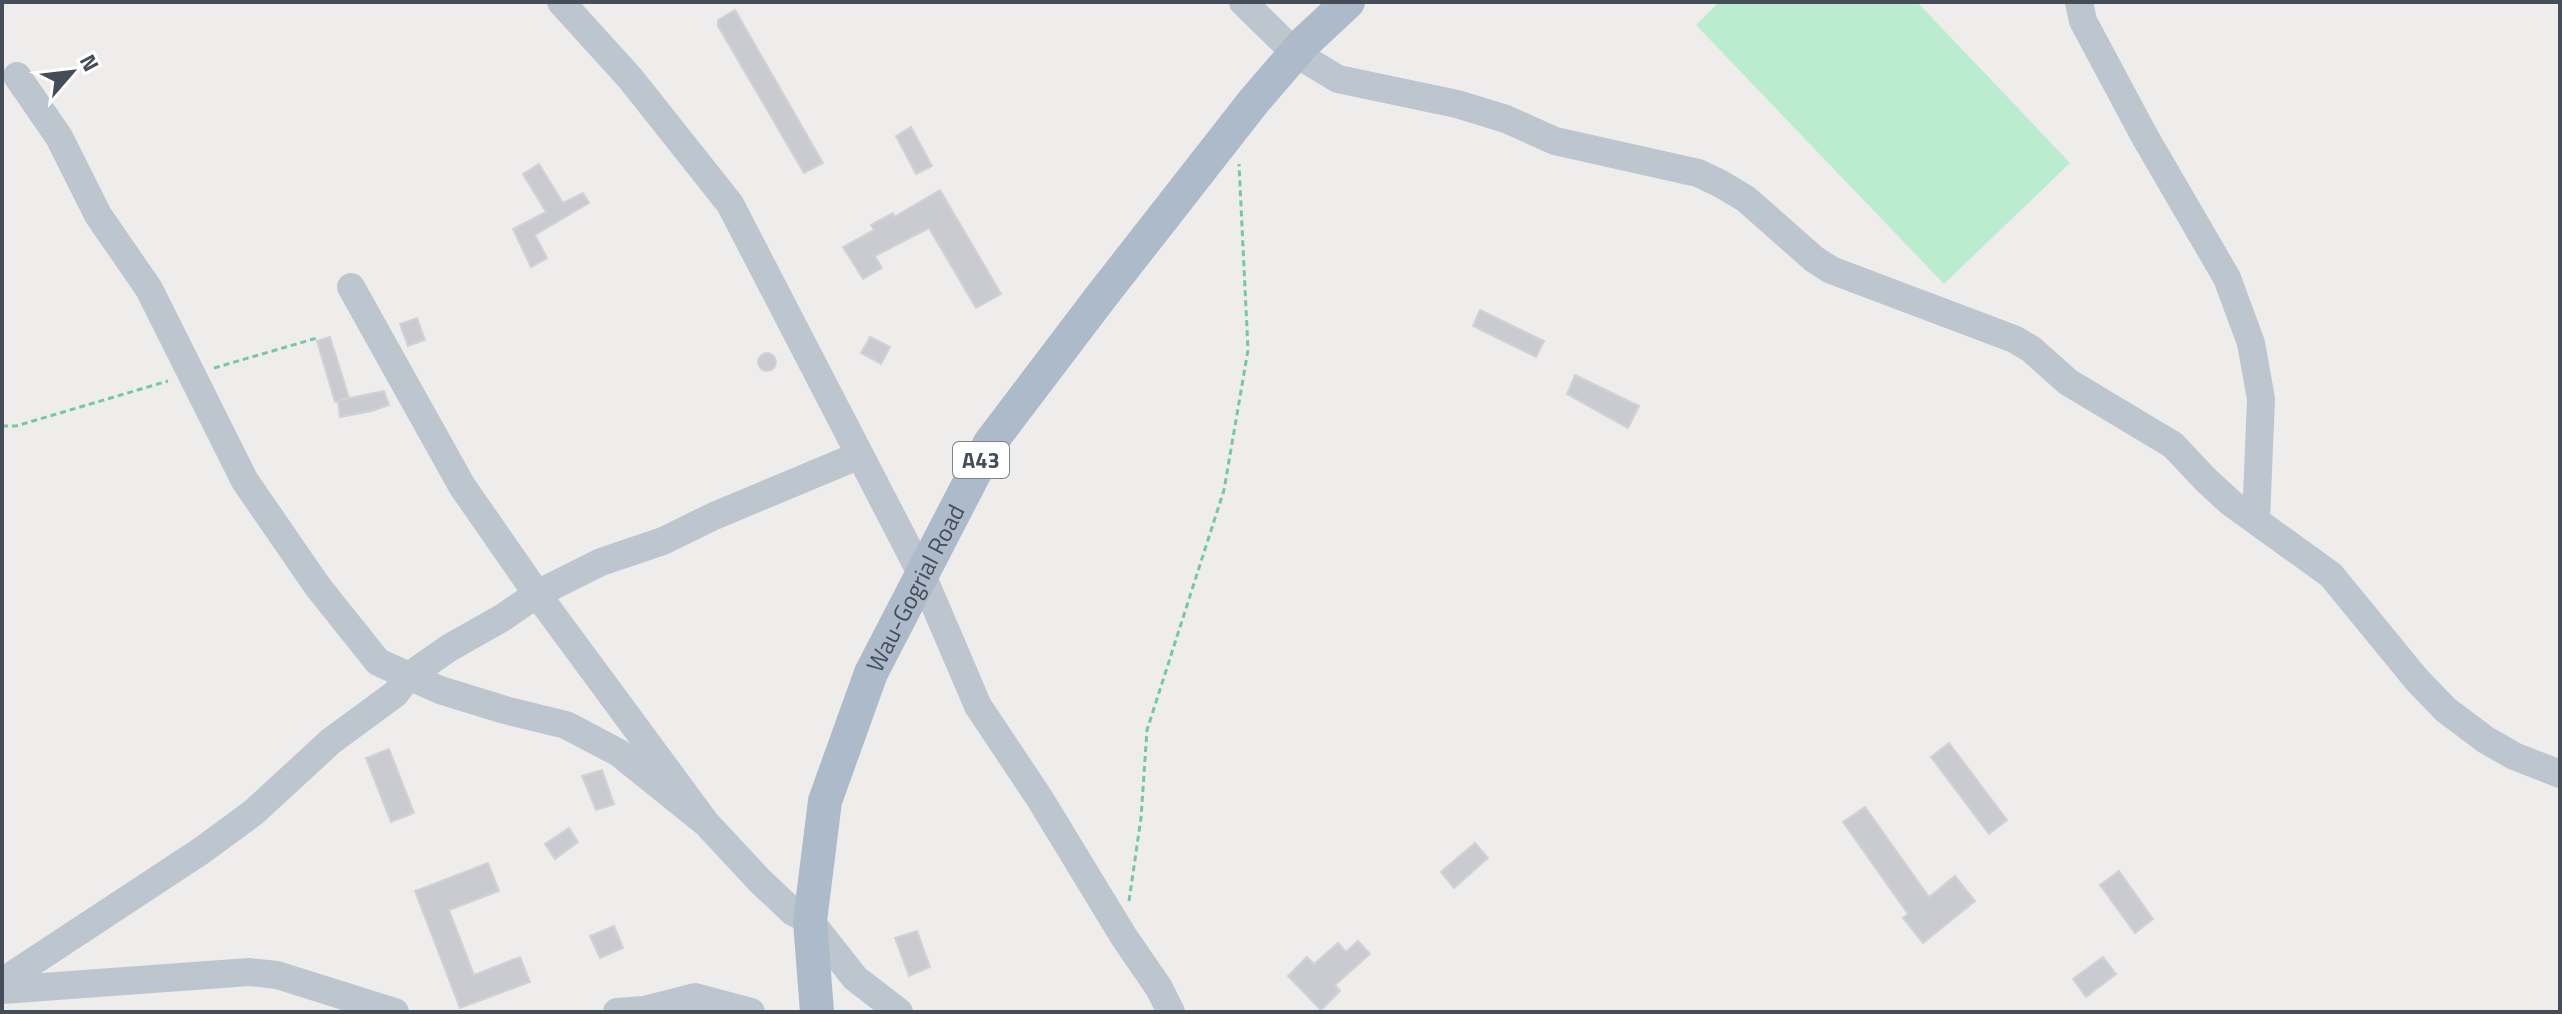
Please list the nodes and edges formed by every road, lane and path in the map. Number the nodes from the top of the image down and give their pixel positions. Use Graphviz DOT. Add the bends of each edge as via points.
graph roads {
  1 [pos="561,2"];
  2 [pos="1243,2"];
  3 [pos="1348,2"];
  4 [pos="2079,2"];
  5 [pos="1295,53"];
  6 [pos="17,76"];
  7 [pos="1236,125"];
  8 [pos="351,287"];
  9 [pos="317,338"];
  10 [pos="193,374"];
  11 [pos="2,426"];
  12 [pos="860,455"];
  13 [pos="2256,520"];
  14 [pos="922,575"];
  15 [pos="537,594"];
  16 [pos="409,676"];
  17 [pos="2560,774"];
  18 [pos="706,823"];
  19 [pos="810,921"];
  20 [pos="1124,937"];
  21 [pos="2,982"];
  22 [pos="2,990"];
  23 [pos="395,1012"];
  24 [pos="617,1012"];
  25 [pos="751,1012"];
  26 [pos="817,1012"];
  27 [pos="899,1012"];
  28 [pos="1171,1012"];
  1 -- 12 [label="street" via="630,78 730,204"];
  2 -- 5 [label="street"];
  3 -- 5 [label="main road, Wau-Gogrial Road / A43"];
  4 -- 13 [label="street" via="2083,21 2145,137 2227,278 2251,343 2261,399"];
  5 -- 7 [label="main road, Wau-Gogrial Road / A43"];
  5 -- 13 [label="street" via="1338,79 1457,104 1555,141 1698,173 1721,184 1831,270 2031,349 2068,382 2173,445"];
  6 -- 10 [label="street" via="59,137 98,215 149,289"];
  7 -- 14 [label="main road, Wau-Gogrial Road / A43" via="990,443"];
  7 -- 20 [label="path" via="1248,350 1224,490 1147,730"];
  8 -- 15 [label="street" via="462,486"];
  9 -- 10 [label="path"];
  10 -- 11 [label="path"];
  10 -- 16 [label="street" via="245,481 318,587 378,662"];
  12 -- 14 [label="street"];
  12 -- 15 [label="street" via="663,541 601,562"];
  13 -- 17 [label="street" via="2331,575 2446,710 2514,756"];
  14 -- 19 [label="main road, Wau-Gogrial Road / A43" via="871,673 825,801"];
  14 -- 20 [label="street" via="978,706"];
  15 -- 16 [label="street"];
  15 -- 18 [label="street"];
  16 -- 18 [label="street" via="440,690 566,725 619,753"];
  16 -- 21 [label="street" via="395,694 331,741 254,812"];
  18 -- 19 [label="street" via="771,892"];
  19 -- 26 [label="main road, Wau-Gogrial Road / A43"];
  19 -- 27 [label="street" via="855,978"];
  20 -- 28 [label="street"];
  22 -- 23 [label="street" via="249,972 277,975"];
  24 -- 25 [label="street" via="695,997"];
}
